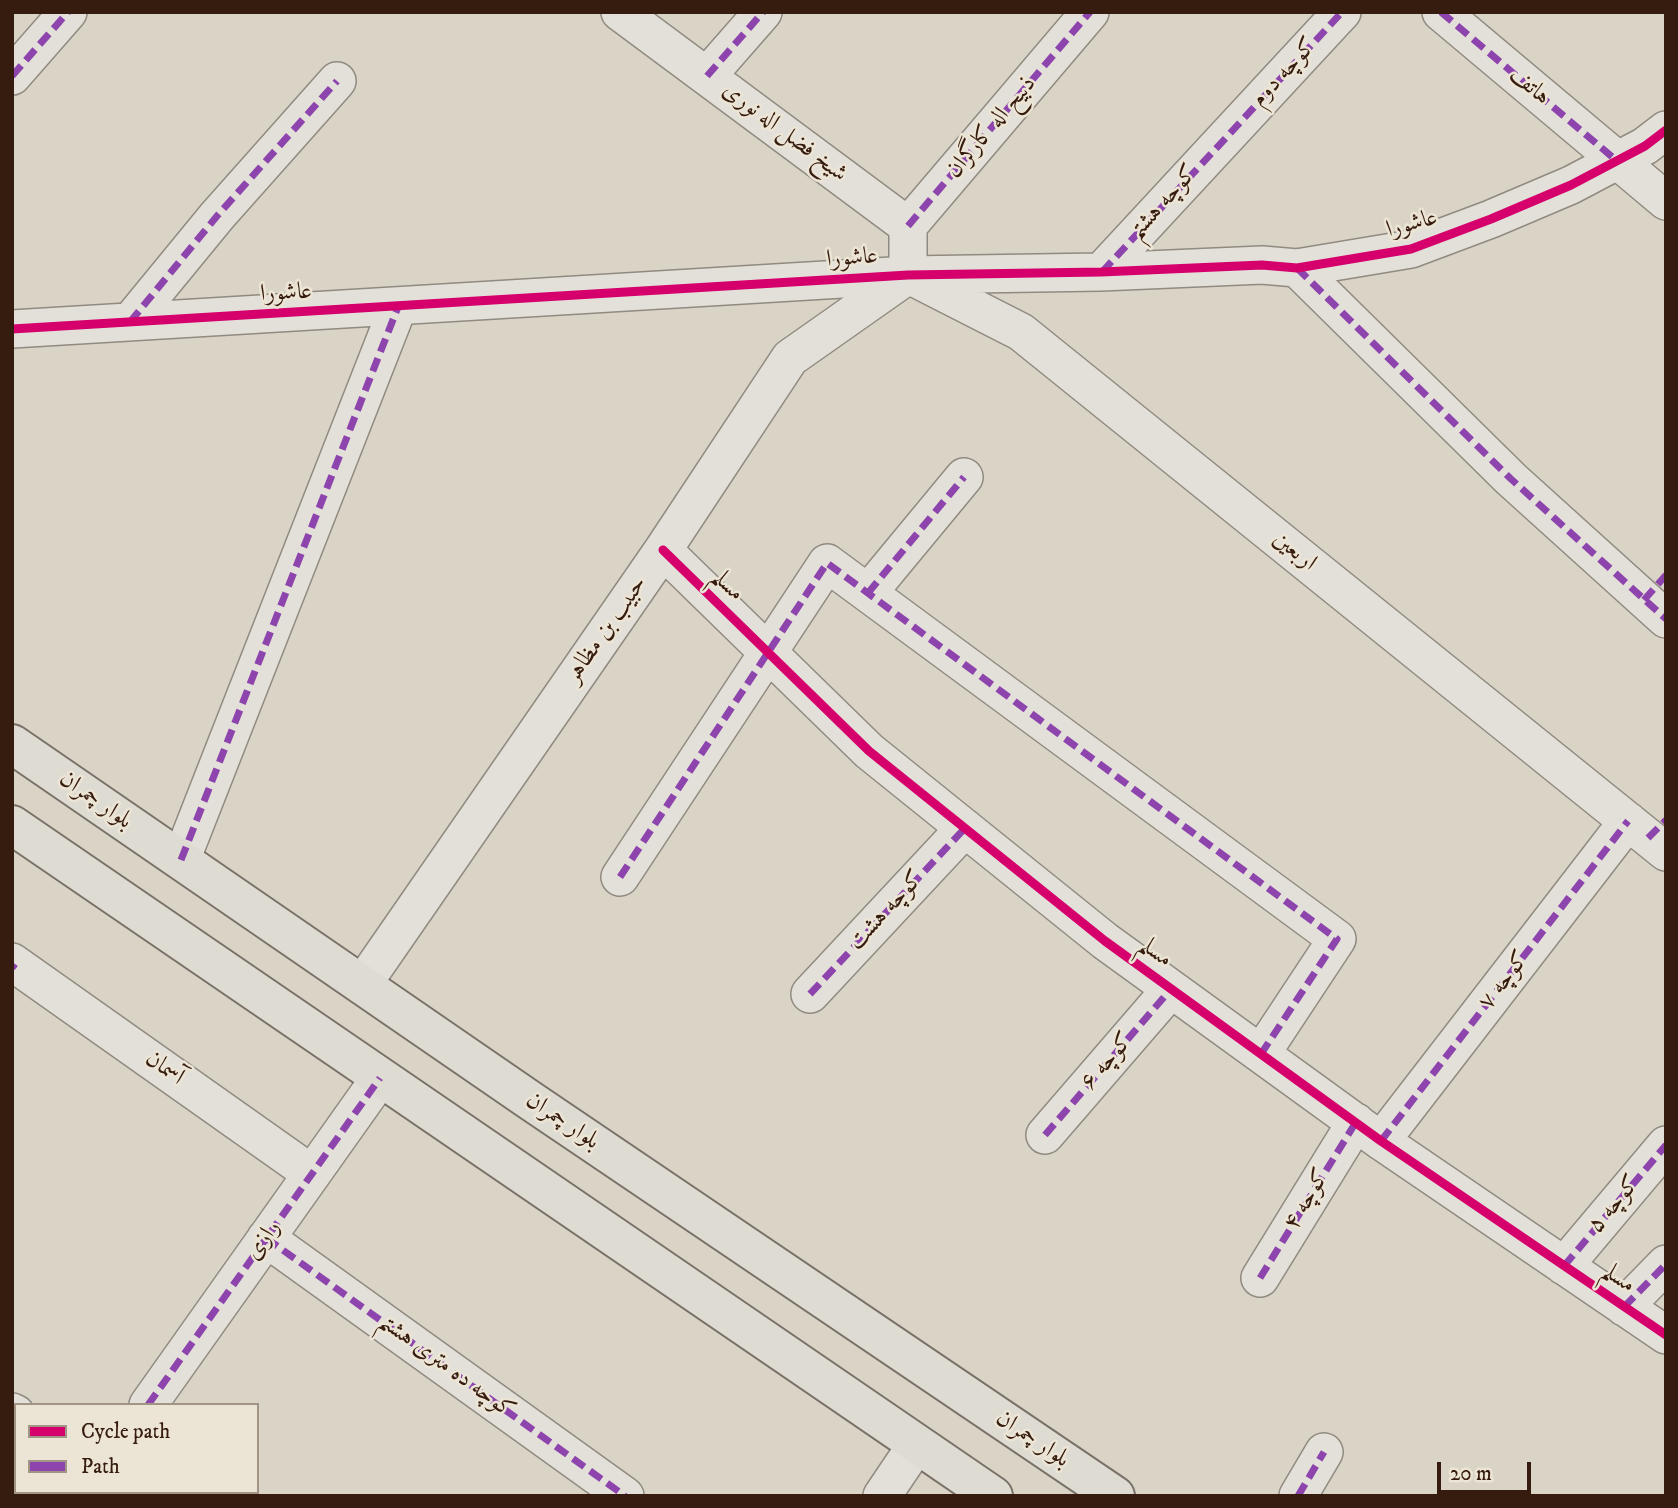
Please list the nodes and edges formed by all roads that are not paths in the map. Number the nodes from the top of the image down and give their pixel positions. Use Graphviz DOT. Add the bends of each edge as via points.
graph roads {
  1 [pos="68,12"];
  2 [pos="620,12"];
  3 [pos="763,12"];
  4 [pos="1342,12"];
  5 [pos="1441,12"];
  6 [pos="1083,21"];
  7 [pos="12,76"];
  8 [pos="707,76"];
  9 [pos="337,81"];
  10 [pos="1666,130"];
  11 [pos="1227,134"];
  12 [pos="1617,161"];
  13 [pos="1666,201"];
  14 [pos="908,226"];
  15 [pos="1297,268"];
  16 [pos="1101,272"];
  17 [pos="908,275"];
  18 [pos="398,307"];
  19 [pos="130,323"];
  20 [pos="12,329"];
  21 [pos="964,477"];
  22 [pos="663,550"];
  23 [pos="868,593"];
  24 [pos="1659,598"];
  25 [pos="768,653"];
  26 [pos="12,744"];
  27 [pos="12,825"];
  28 [pos="965,828"];
  29 [pos="1652,833"];
  30 [pos="181,860"];
  31 [pos="620,877"];
  32 [pos="13,964"];
  33 [pos="362,985"];
  34 [pos="1171,989"];
  35 [pos="810,994"];
  36 [pos="1261,1054"];
  37 [pos="380,1077"];
  38 [pos="1368,1131"];
  39 [pos="1045,1135"];
  40 [pos="1666,1145"];
  41 [pos="312,1174"];
  42 [pos="266,1238"];
  43 [pos="1666,1264"];
  44 [pos="1564,1266"];
  45 [pos="1260,1278"];
  46 [pos="1624,1307"];
  47 [pos="1666,1335"];
  48 [pos="149,1403"];
  49 [pos="917,1444"];
  50 [pos="1324,1452"];
  51 [pos="625,1496"];
  52 [pos="882,1496"];
  53 [pos="993,1496"];
  54 [pos="1115,1496"];
  55 [pos="1298,1496"];
  1 -- 7 [label="street"];
  2 -- 8 [label="street, شیخ فضل اله نوری"];
  3 -- 8 [label="street"];
  4 -- 11 [label="street, کوچه دوم"];
  5 -- 12 [label="street, هاتف"];
  6 -- 14 [label="street, ذبیح اله کارگران"];
  8 -- 14 [label="street, شیخ فضل اله نوری"];
  9 -- 19 [label="street"];
  10 -- 12 [label="street, عاشورا"];
  11 -- 16 [label="street, کوچه هشتم"];
  12 -- 13 [label="street, هاتف"];
  12 -- 15 [label="street, عاشورا" via="1491,219 1411,249"];
  14 -- 17 [label="street"];
  15 -- 16 [label="street, عاشورا" via="1262,265"];
  15 -- 24 [label="street" via="1511,479"];
  16 -- 17 [label="street, عاشورا"];
  17 -- 18 [label="street, عاشورا"];
  17 -- 22 [label="street, حبیب بن مظاهر" via="790,358"];
  17 -- 29 [label="street, اربعین" via="1021,332"];
  18 -- 19 [label="street, عاشورا"];
  18 -- 30 [label="street"];
  19 -- 20 [label="street, عاشورا"];
  21 -- 23 [label="street"];
  22 -- 25 [label="street, مسلم"];
  22 -- 33 [label="street, حبیب بن مظاهر"];
  23 -- 25 [label="street" via="827,563"];
  23 -- 36 [label="street" via="1337,939"];
  25 -- 28 [label="street, مسلم" via="869,751"];
  25 -- 31 [label="street"];
  26 -- 30 [label="main road, بلوار چمران"];
  27 -- 37 [label="main road"];
  28 -- 34 [label="street, مسلم" via="1105,942"];
  28 -- 35 [label="street, کوچه هشت"];
  29 -- 38 [label="street, کوچه ۷"];
  30 -- 33 [label="main road, بلوار چمران"];
  32 -- 41 [label="street, آسمان"];
  33 -- 54 [label="main road, بلوار چمران"];
  34 -- 36 [label="street, مسلم"];
  34 -- 39 [label="street, کوچه ۶"];
  36 -- 38 [label="street, مسلم"];
  37 -- 41 [label="street, رازی"];
  37 -- 49 [label="main road"];
  38 -- 44 [label="street, مسلم"];
  38 -- 45 [label="street, کوچه ۴"];
  40 -- 44 [label="street, کوچه ۵"];
  41 -- 42 [label="street, رازی"];
  42 -- 48 [label="street, رازی"];
  42 -- 51 [label="street, کوچه ده متری هشتم"];
  43 -- 46 [label="street"];
  44 -- 46 [label="street, مسلم"];
  46 -- 47 [label="street, مسلم"];
  49 -- 52 [label="street"];
  49 -- 53 [label="main road"];
  50 -- 55 [label="street"];
}
